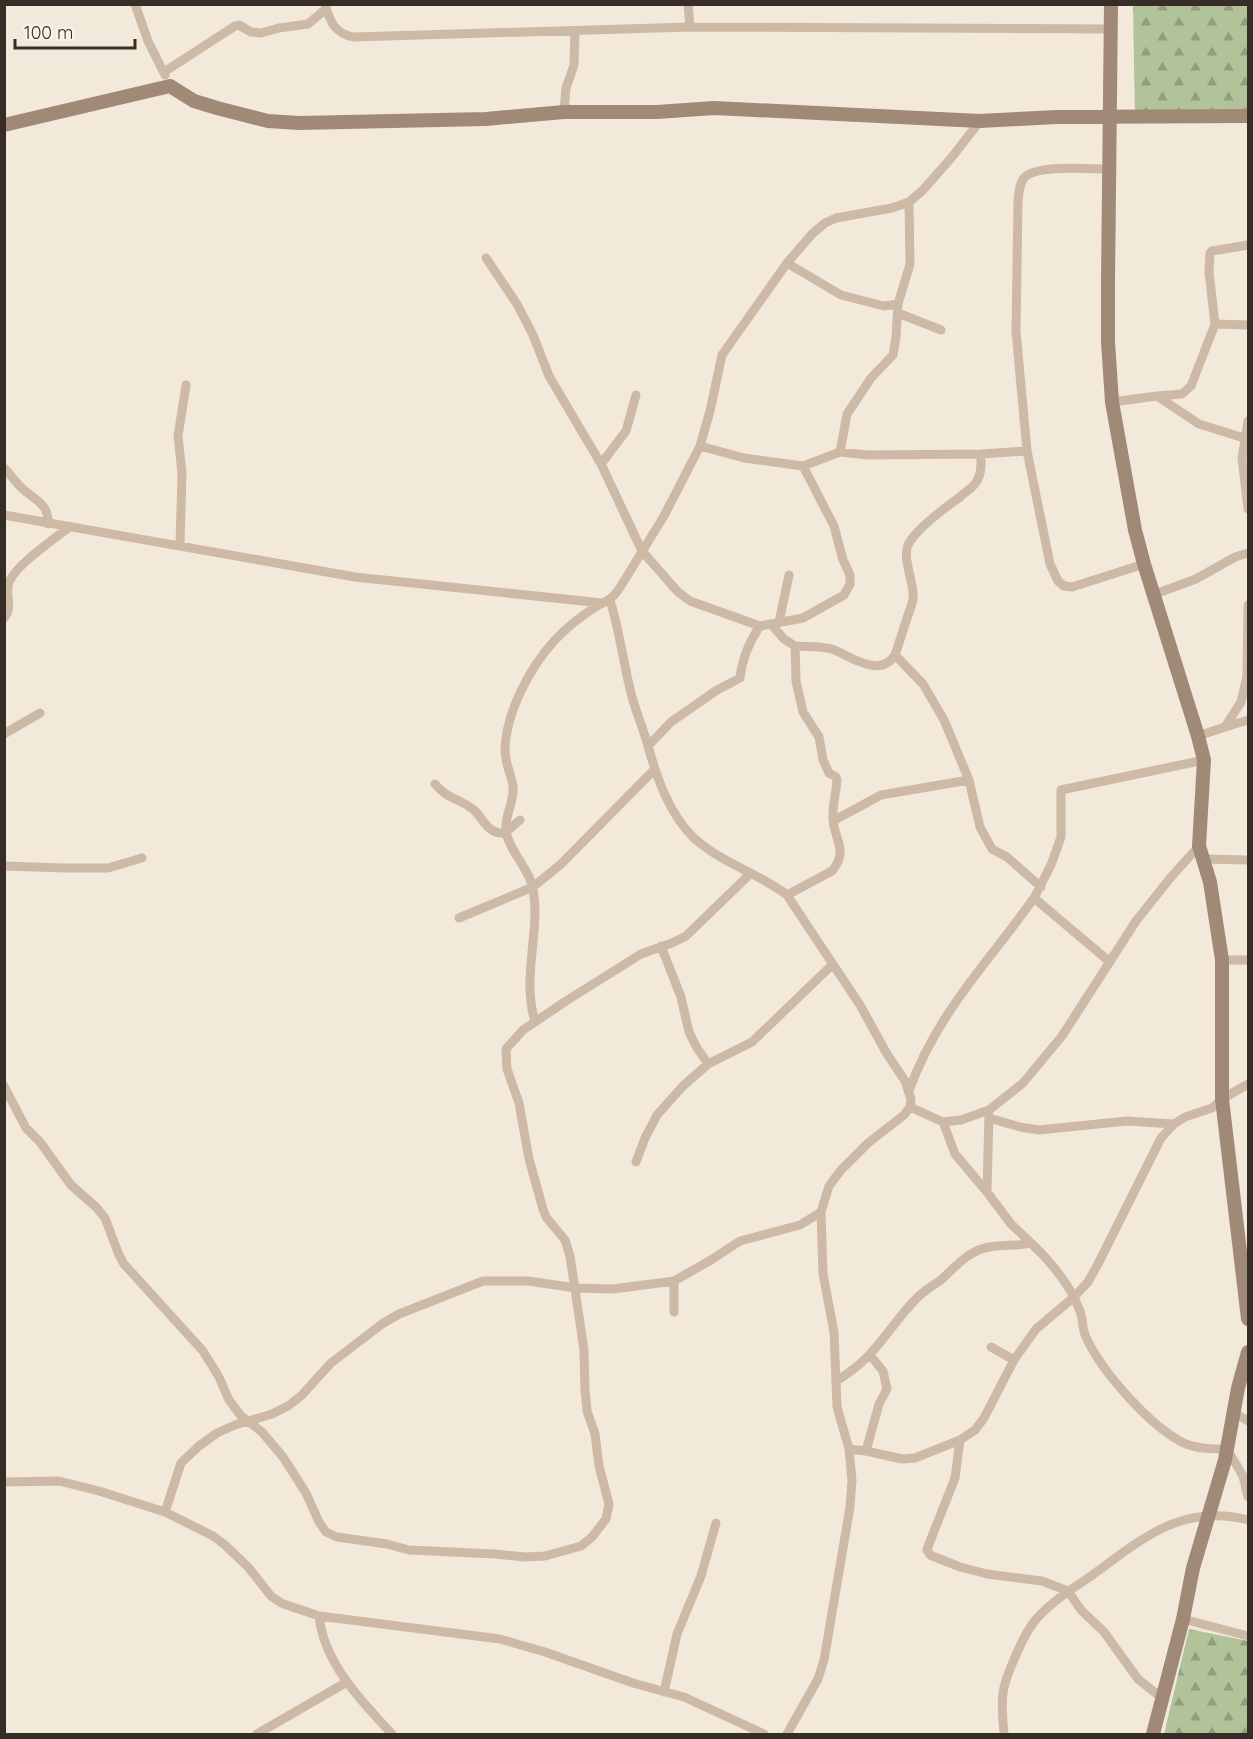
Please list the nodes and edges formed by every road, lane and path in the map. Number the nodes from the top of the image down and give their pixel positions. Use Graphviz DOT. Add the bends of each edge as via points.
graph roads {
  1 [pos="135,4"];
  2 [pos="688,4"];
  3 [pos="1111,4"];
  4 [pos="326,7"];
  5 [pos="690,27"];
  6 [pos="1111,29"];
  7 [pos="575,32"];
  8 [pos="164,72"];
  9 [pos="170,86"];
  10 [pos="564,112"];
  11 [pos="1248,116"];
  12 [pos="1109,117"];
  13 [pos="980,121"];
  14 [pos="4,125"];
  15 [pos="1109,169"];
  16 [pos="909,202"];
  17 [pos="1248,245"];
  18 [pos="486,258"];
  19 [pos="787,263"];
  20 [pos="898,308"];
  21 [pos="1215,324"];
  22 [pos="1248,325"];
  23 [pos="941,330"];
  24 [pos="186,385"];
  25 [pos="636,395"];
  26 [pos="1157,396"];
  27 [pos="1112,402"];
  28 [pos="1248,421"];
  29 [pos="1244,438"];
  30 [pos="700,446"];
  31 [pos="1027,451"];
  32 [pos="840,452"];
  33 [pos="981,454"];
  34 [pos="601,464"];
  35 [pos="803,465"];
  36 [pos="4,468"];
  37 [pos="1248,509"];
  38 [pos="4,515"];
  39 [pos="48,524"];
  40 [pos="68,528"];
  41 [pos="180,546"];
  42 [pos="642,551"];
  43 [pos="1248,553"];
  44 [pos="1144,564"];
  45 [pos="789,575"];
  46 [pos="1155,594"];
  47 [pos="606,601"];
  48 [pos="1248,605"];
  49 [pos="4,618"];
  50 [pos="775,623"];
  51 [pos="760,626"];
  52 [pos="795,646"];
  53 [pos="1248,648"];
  54 [pos="895,655"];
  55 [pos="40,713"];
  56 [pos="1248,720"];
  57 [pos="1225,727"];
  58 [pos="4,734"];
  59 [pos="1198,736"];
  60 [pos="648,746"];
  61 [pos="1204,759"];
  62 [pos="654,770"];
  63 [pos="969,780"];
  64 [pos="435,784"];
  65 [pos="520,820"];
  66 [pos="833,821"];
  67 [pos="506,832"];
  68 [pos="1202,852"];
  69 [pos="142,858"];
  70 [pos="1248,860"];
  71 [pos="4,866"];
  72 [pos="750,874"];
  73 [pos="1041,887"];
  74 [pos="533,888"];
  75 [pos="787,895"];
  76 [pos="1034,898"];
  77 [pos="459,918"];
  78 [pos="661,946"];
  79 [pos="1222,960"];
  80 [pos="1248,960"];
  81 [pos="1110,962"];
  82 [pos="832,965"];
  83 [pos="535,1021"];
  84 [pos="708,1064"];
  85 [pos="1248,1084"];
  86 [pos="4,1086"];
  87 [pos="909,1090"];
  88 [pos="1222,1099"];
  89 [pos="910,1107"];
  90 [pos="989,1114"];
  91 [pos="943,1122"];
  92 [pos="1174,1124"];
  93 [pos="636,1162"];
  94 [pos="987,1192"];
  95 [pos="821,1212"];
  96 [pos="1031,1243"];
  97 [pos="674,1281"];
  98 [pos="576,1288"];
  99 [pos="1074,1297"];
  100 [pos="674,1312"];
  101 [pos="1248,1319"];
  102 [pos="991,1347"];
  103 [pos="1248,1352"];
  104 [pos="870,1355"];
  105 [pos="1014,1360"];
  106 [pos="836,1381"];
  107 [pos="1233,1412"];
  108 [pos="248,1420"];
  109 [pos="1248,1420"];
  110 [pos="960,1440"];
  111 [pos="849,1449"];
  112 [pos="1227,1449"];
  113 [pos="866,1450"];
  114 [pos="1246,1478"];
  115 [pos="4,1482"];
  116 [pos="1248,1497"];
  117 [pos="165,1512"];
  118 [pos="1210,1514"];
  119 [pos="1248,1520"];
  120 [pos="716,1523"];
  121 [pos="1068,1591"];
  122 [pos="319,1616"];
  123 [pos="1183,1619"];
  124 [pos="1248,1636"];
  125 [pos="348,1682"];
  126 [pos="664,1692"];
  127 [pos="1163,1699"];
  128 [pos="256,1734"];
  129 [pos="392,1734"];
  130 [pos="764,1734"];
  131 [pos="787,1734"];
  132 [pos="1004,1734"];
  133 [pos="1153,1734"];
  1 -- 8 [label="street"];
  2 -- 5 [label="street"];
  3 -- 6 [label="street"];
  4 -- 7 [label="street" via="336,31 354,37"];
  4 -- 8 [label="street" via="308,24 261,33 235,26"];
  5 -- 6 [label="street"];
  5 -- 7 [label="street"];
  6 -- 12 [label="street"];
  7 -- 10 [label="street" via="574,65 566,88"];
  8 -- 9 [label="street"];
  9 -- 10 [label="street" via="194,101 282,123 486,119"];
  9 -- 14 [label="street"];
  10 -- 13 [label="street" via="714,108"];
  11 -- 12 [label="street"];
  12 -- 13 [label="street"];
  12 -- 15 [label="street"];
  13 -- 16 [label="street"];
  15 -- 27 [label="street" via="1108,332"];
  15 -- 31 [label="street" via="1043,169 1024,177 1020,187 1016,331"];
  16 -- 19 [label="street" via="825,223"];
  16 -- 20 [label="street" via="910,264"];
  17 -- 21 [label="street" via="1210,253"];
  18 -- 34 [label="street" via="517,304 549,376"];
  19 -- 20 [label="street" via="841,295"];
  19 -- 30 [label="street" via="722,355"];
  20 -- 23 [label="street"];
  20 -- 32 [label="street" via="893,355 871,378 847,414"];
  21 -- 22 [label="street"];
  21 -- 26 [label="street" via="1191,386 1182,394"];
  24 -- 41 [label="street" via="178,436 182,473"];
  25 -- 34 [label="street" via="626,431"];
  26 -- 27 [label="street"];
  26 -- 29 [label="street" via="1208,428"];
  27 -- 44 [label="street"];
  28 -- 29 [label="street"];
  29 -- 37 [label="street"];
  30 -- 35 [label="street" via="744,458"];
  30 -- 42 [label="street"];
  31 -- 33 [label="street"];
  31 -- 44 [label="street" via="1050,564 1058,581 1072,587"];
  32 -- 33 [label="street"];
  32 -- 35 [label="street"];
  33 -- 54 [label="street" via="975,485 941,511 908,545 914,600"];
  34 -- 42 [label="street"];
  35 -- 50 [label="street" via="834,526 851,580 838,600 803,618"];
  36 -- 39 [label="street" via="44,506"];
  38 -- 39 [label="street"];
  39 -- 40 [label="street"];
  40 -- 41 [label="street"];
  40 -- 49 [label="street" via="16,572 8,584 10,609"];
  41 -- 47 [label="street" via="355,577"];
  42 -- 47 [label="street"];
  42 -- 51 [label="street" via="690,601"];
  43 -- 46 [label="street"];
  44 -- 46 [label="street"];
  45 -- 50 [label="street"];
  46 -- 59 [label="street"];
  47 -- 60 [label="street"];
  47 -- 67 [label="street" via="574,621 555,640 520,692 505,749 513,786"];
  48 -- 53 [label="street"];
  50 -- 51 [label="street"];
  50 -- 52 [label="street" via="784,639"];
  51 -- 60 [label="street" via="741,666 741,678 670,722"];
  52 -- 54 [label="street" via="830,648 860,663 874,665 888,663"];
  52 -- 66 [label="street" via="796,681 803,712 819,737 829,772 837,778"];
  53 -- 57 [label="street" via="1245,691"];
  54 -- 63 [label="street" via="923,684 934,702"];
  55 -- 58 [label="street"];
  56 -- 57 [label="street"];
  57 -- 59 [label="street"];
  59 -- 61 [label="street"];
  60 -- 62 [label="street"];
  61 -- 68 [label="street"];
  61 -- 73 [label="street" via="1061,790 1061,837"];
  62 -- 72 [label="street" via="670,804 696,840"];
  62 -- 74 [label="street"];
  63 -- 66 [label="street" via="881,795"];
  63 -- 73 [label="street" via="980,827 992,849"];
  64 -- 67 [label="street" via="472,808 487,826 498,833"];
  65 -- 67 [label="street"];
  66 -- 75 [label="street" via="840,846 835,869"];
  67 -- 74 [label="street"];
  68 -- 70 [label="street"];
  68 -- 79 [label="street"];
  68 -- 81 [label="street" via="1151,902"];
  69 -- 71 [label="street" via="108,868"];
  72 -- 75 [label="street"];
  72 -- 78 [label="street" via="692,931"];
  73 -- 76 [label="street"];
  74 -- 77 [label="street"];
  74 -- 83 [label="street" via="530,989"];
  75 -- 82 [label="street"];
  76 -- 81 [label="street"];
  76 -- 87 [label="street" via="941,1023"];
  78 -- 83 [label="street" via="641,954"];
  78 -- 84 [label="street" via="681,997 689,1032"];
  79 -- 80 [label="street"];
  79 -- 88 [label="street"];
  81 -- 90 [label="street" via="1043,1060"];
  82 -- 84 [label="street" via="752,1042"];
  82 -- 87 [label="street"];
  83 -- 98 [label="street" via="508,1046 507,1069 519,1103 543,1209 568,1247"];
  84 -- 93 [label="street" via="664,1106"];
  85 -- 88 [label="street"];
  86 -- 108 [label="street" via="26,1128 71,1185 105,1218 124,1264 203,1351 229,1400"];
  87 -- 89 [label="street"];
  88 -- 92 [label="street" via="1212,1108"];
  88 -- 101 [label="street"];
  89 -- 91 [label="street"];
  89 -- 95 [label="street" via="841,1170 829,1186"];
  90 -- 91 [label="street"];
  90 -- 92 [label="street" via="1020,1127 1040,1130 1127,1121"];
  90 -- 94 [label="street"];
  91 -- 94 [label="street" via="955,1154"];
  92 -- 99 [label="street" via="1155,1147 1099,1262"];
  94 -- 96 [label="street"];
  95 -- 97 [label="street" via="800,1225 740,1241"];
  95 -- 106 [label="street"];
  96 -- 99 [label="street" via="1043,1253"];
  96 -- 104 [label="street" via="997,1245 972,1254 916,1299"];
  97 -- 98 [label="street" via="613,1289"];
  97 -- 100 [label="street"];
  98 -- 108 [label="street" via="528,1281 483,1281 462,1288 391,1319 331,1363 288,1407"];
  98 -- 108 [label="street" via="587,1411 609,1504 606,1519 581,1546 525,1557 409,1550 337,1537 318,1522 306,1493 283,1457"];
  99 -- 105 [label="street" via="1036,1329"];
  99 -- 112 [label="street" via="1087,1340 1131,1400 1184,1443"];
  102 -- 105 [label="street"];
  103 -- 107 [label="street"];
  104 -- 106 [label="street"];
  104 -- 113 [label="street" via="883,1371 887,1389"];
  105 -- 110 [label="street" via="984,1418"];
  106 -- 111 [label="street" via="838,1414"];
  107 -- 109 [label="street"];
  107 -- 112 [label="street"];
  108 -- 117 [label="street" via="217,1433 186,1457"];
  110 -- 113 [label="street" via="915,1458 902,1459"];
  110 -- 121 [label="street" via="955,1478 927,1550 930,1555 960,1567 1042,1581"];
  111 -- 113 [label="street"];
  111 -- 131 [label="street" via="850,1507 824,1660 818,1679"];
  112 -- 114 [label="street"];
  112 -- 118 [label="street"];
  114 -- 116 [label="street"];
  115 -- 117 [label="street" via="59,1481"];
  117 -- 122 [label="street" via="225,1545 276,1600"];
  118 -- 119 [label="street"];
  118 -- 121 [label="street" via="1168,1524"];
  118 -- 123 [label="street" via="1193,1568"];
  120 -- 126 [label="street" via="701,1576 677,1634"];
  121 -- 127 [label="street" via="1138,1679"];
  121 -- 132 [label="street" via="1033,1623 1006,1681"];
  122 -- 125 [label="street" via="321,1632"];
  122 -- 126 [label="street" via="500,1639"];
  123 -- 124 [label="street"];
  123 -- 127 [label="street"];
  125 -- 128 [label="street"];
  125 -- 129 [label="street"];
  126 -- 130 [label="street" via="684,1697"];
  127 -- 133 [label="street"];
}
